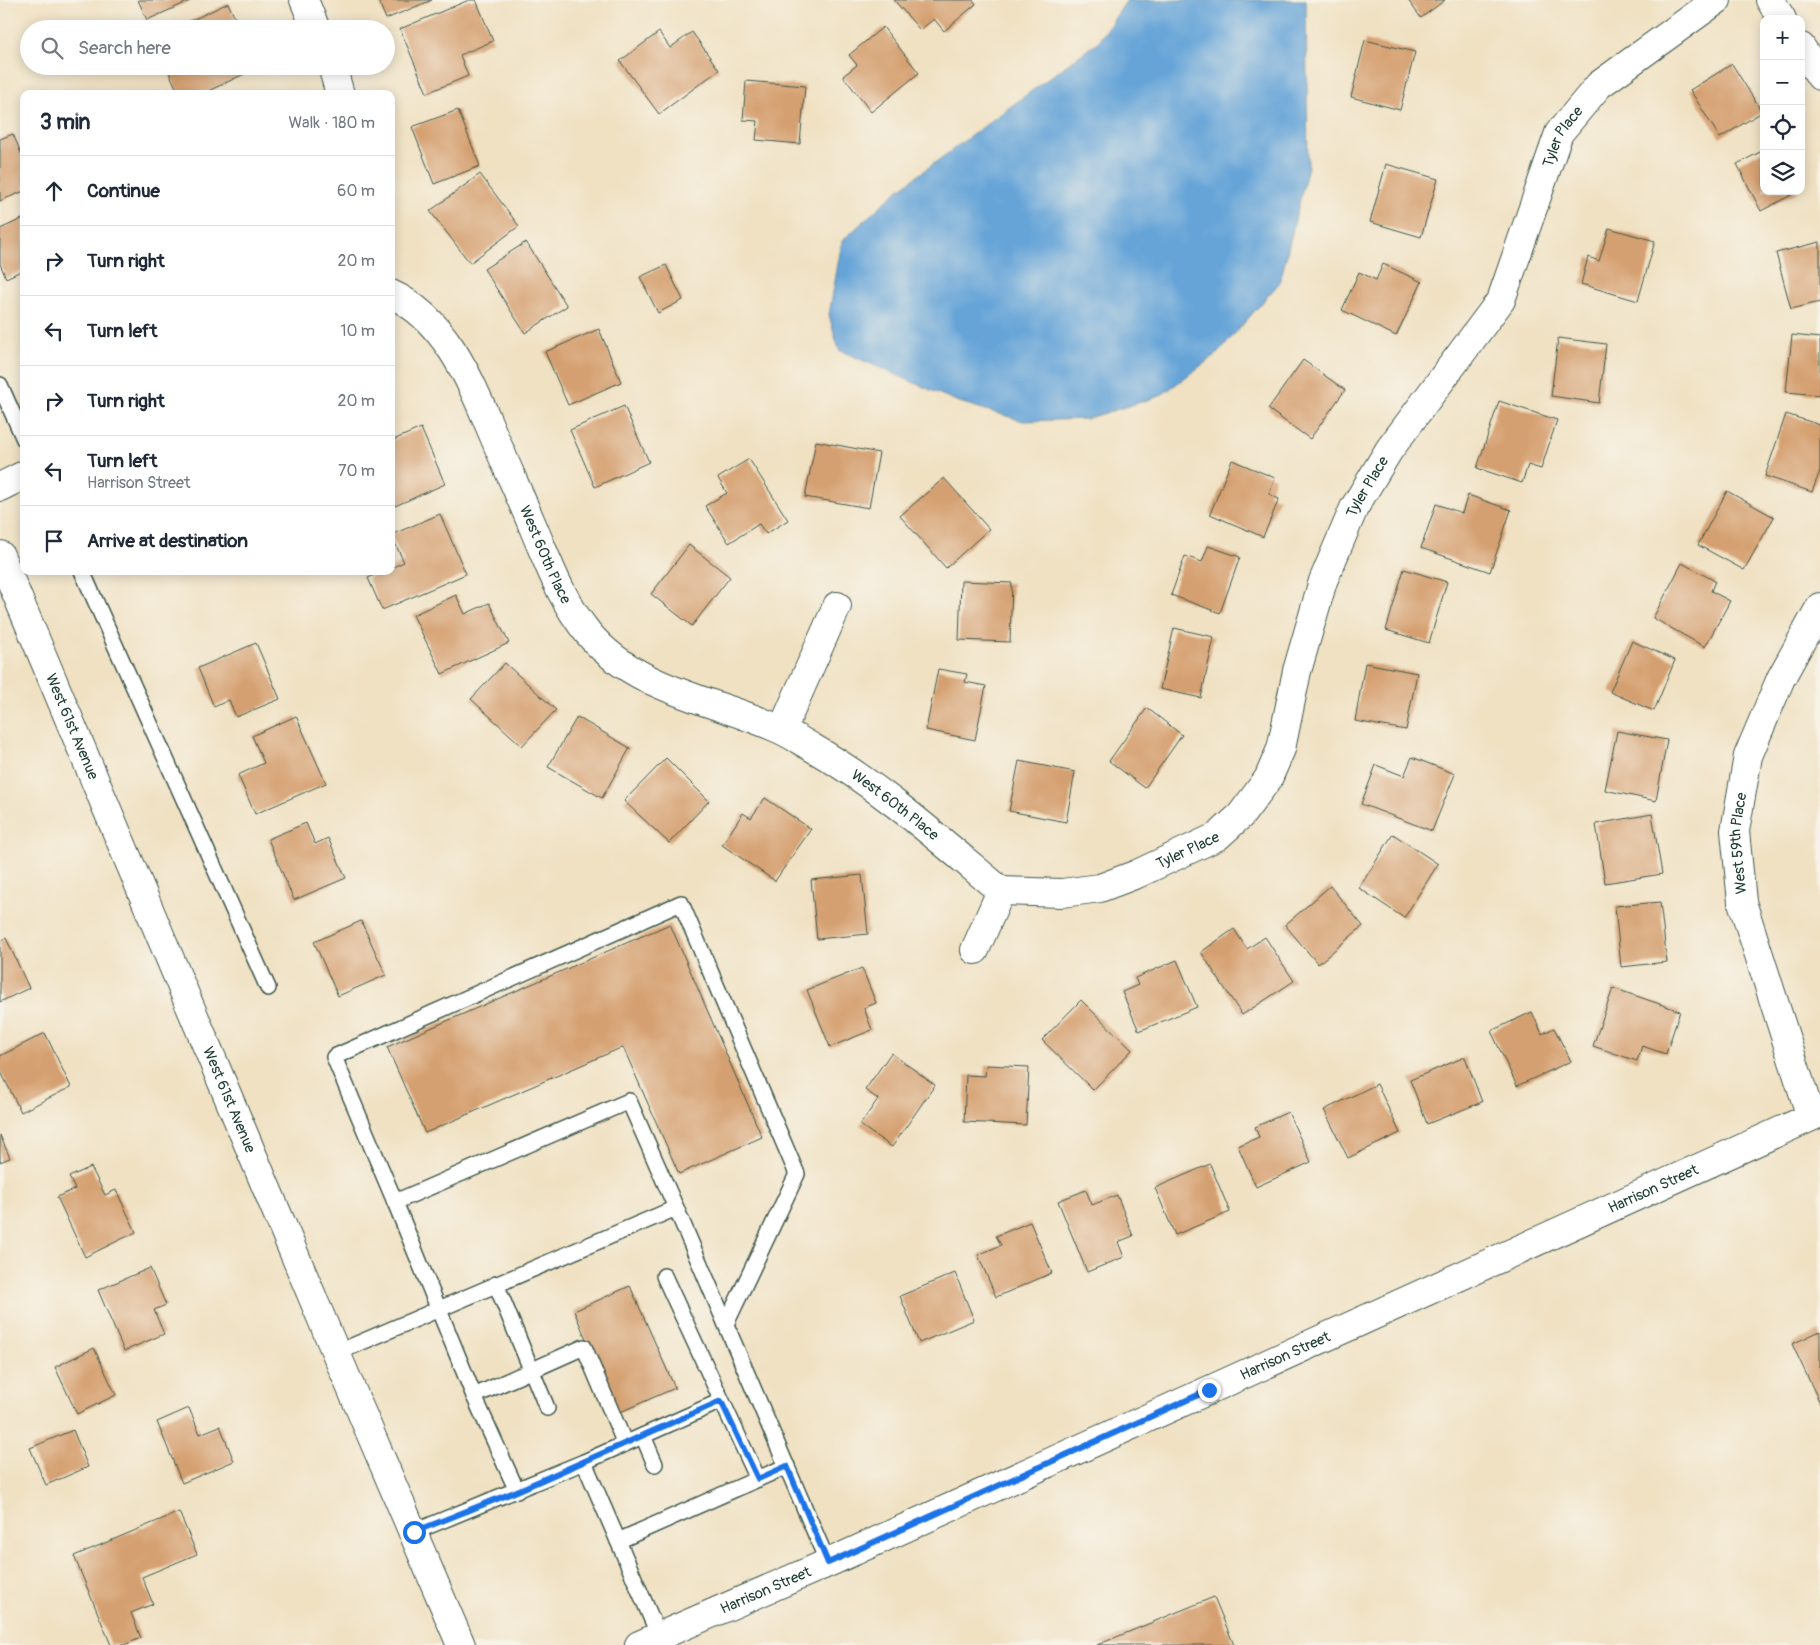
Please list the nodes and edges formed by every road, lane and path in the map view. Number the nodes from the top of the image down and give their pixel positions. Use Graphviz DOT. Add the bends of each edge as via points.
graph roads {
  1 [pos="304,0"];
  2 [pos="1717,0"];
  3 [pos="1770,0"];
  4 [pos="1779,15"];
  5 [pos="312,20"];
  6 [pos="1805,53"];
  7 [pos="335,75"];
  8 [pos="1820,76"];
  9 [pos="339,90"];
  10 [pos="395,296"];
  11 [pos="0,385"];
  12 [pos="20,430"];
  13 [pos="20,478"];
  14 [pos="0,488"];
  15 [pos="0,555"];
  16 [pos="84,575"];
  17 [pos="837,606"];
  18 [pos="1820,607"];
  19 [pos="782,730"];
  20 [pos="1001,891"];
  21 [pos="975,950"];
  22 [pos="268,988"];
  23 [pos="1815,1115"];
  24 [pos="395,1202"];
  25 [pos="676,1208"];
  26 [pos="664,1276"];
  27 [pos="496,1284"];
  28 [pos="438,1309"];
  29 [pos="726,1324"];
  30 [pos="336,1352"];
  31 [pos="531,1371"];
  32 [pos="474,1396"];
  33 [pos="721,1401"];
  34 [pos="547,1408"];
  35 [pos="643,1436"];
  36 [pos="625,1444"];
  37 [pos="574,1462"];
  38 [pos="655,1464"];
  39 [pos="787,1466"];
  40 [pos="758,1479"];
  41 [pos="517,1491"];
  42 [pos="414,1532"];
  43 [pos="618,1542"];
  44 [pos="828,1563"];
  45 [pos="649,1641"];
  46 [pos="461,1645"];
  1 -- 5 [label="street"];
  2 -- 20 [label="street, Tyler Place" via="1599,85 1559,133 1501,300 1389,450 1354,508 1323,581 1297,671 1281,748 1268,779 1241,815 1218,836 1100,888 1062,893"];
  3 -- 4 [label="street"];
  6 -- 8 [label="street"];
  7 -- 9 [label="street"];
  10 -- 19 [label="street, West 60th Place" via="432,323 457,358 477,396 563,599 588,634 618,662 653,682"];
  11 -- 12 [label="lane"];
  13 -- 14 [label="street"];
  15 -- 30 [label="street, West 61st Avenue"];
  16 -- 22 [label="lane"];
  17 -- 19 [label="street"];
  18 -- 23 [label="street, West 59th Place" via="1781,678 1748,756 1735,831 1742,902"];
  19 -- 20 [label="street, West 60th Place" via="837,761 902,808"];
  20 -- 21 [label="street"];
  23 -- 44 [label="street, Harrison Street"];
  24 -- 25 [label="lane" via="629,1101"];
  24 -- 28 [label="lane"];
  24 -- 29 [label="lane" via="334,1058 681,903 798,1174"];
  25 -- 27 [label="lane"];
  25 -- 29 [label="lane"];
  26 -- 33 [label="lane"];
  27 -- 28 [label="lane"];
  27 -- 31 [label="lane"];
  28 -- 30 [label="lane"];
  28 -- 32 [label="lane"];
  29 -- 39 [label="lane"];
  30 -- 42 [label="street, West 61st Avenue"];
  31 -- 32 [label="lane"];
  31 -- 34 [label="lane"];
  31 -- 36 [label="lane" via="584,1347"];
  32 -- 41 [label="lane"];
  33 -- 35 [label="lane"];
  33 -- 40 [label="lane"];
  35 -- 36 [label="lane"];
  35 -- 38 [label="lane"];
  36 -- 37 [label="lane"];
  37 -- 41 [label="lane"];
  37 -- 43 [label="lane"];
  39 -- 40 [label="lane"];
  39 -- 44 [label="lane"];
  40 -- 43 [label="lane" via="676,1509"];
  41 -- 42 [label="lane"];
  42 -- 46 [label="street, West 61st Avenue"];
  43 -- 45 [label="lane"];
  44 -- 45 [label="street, Harrison Street"];
}
